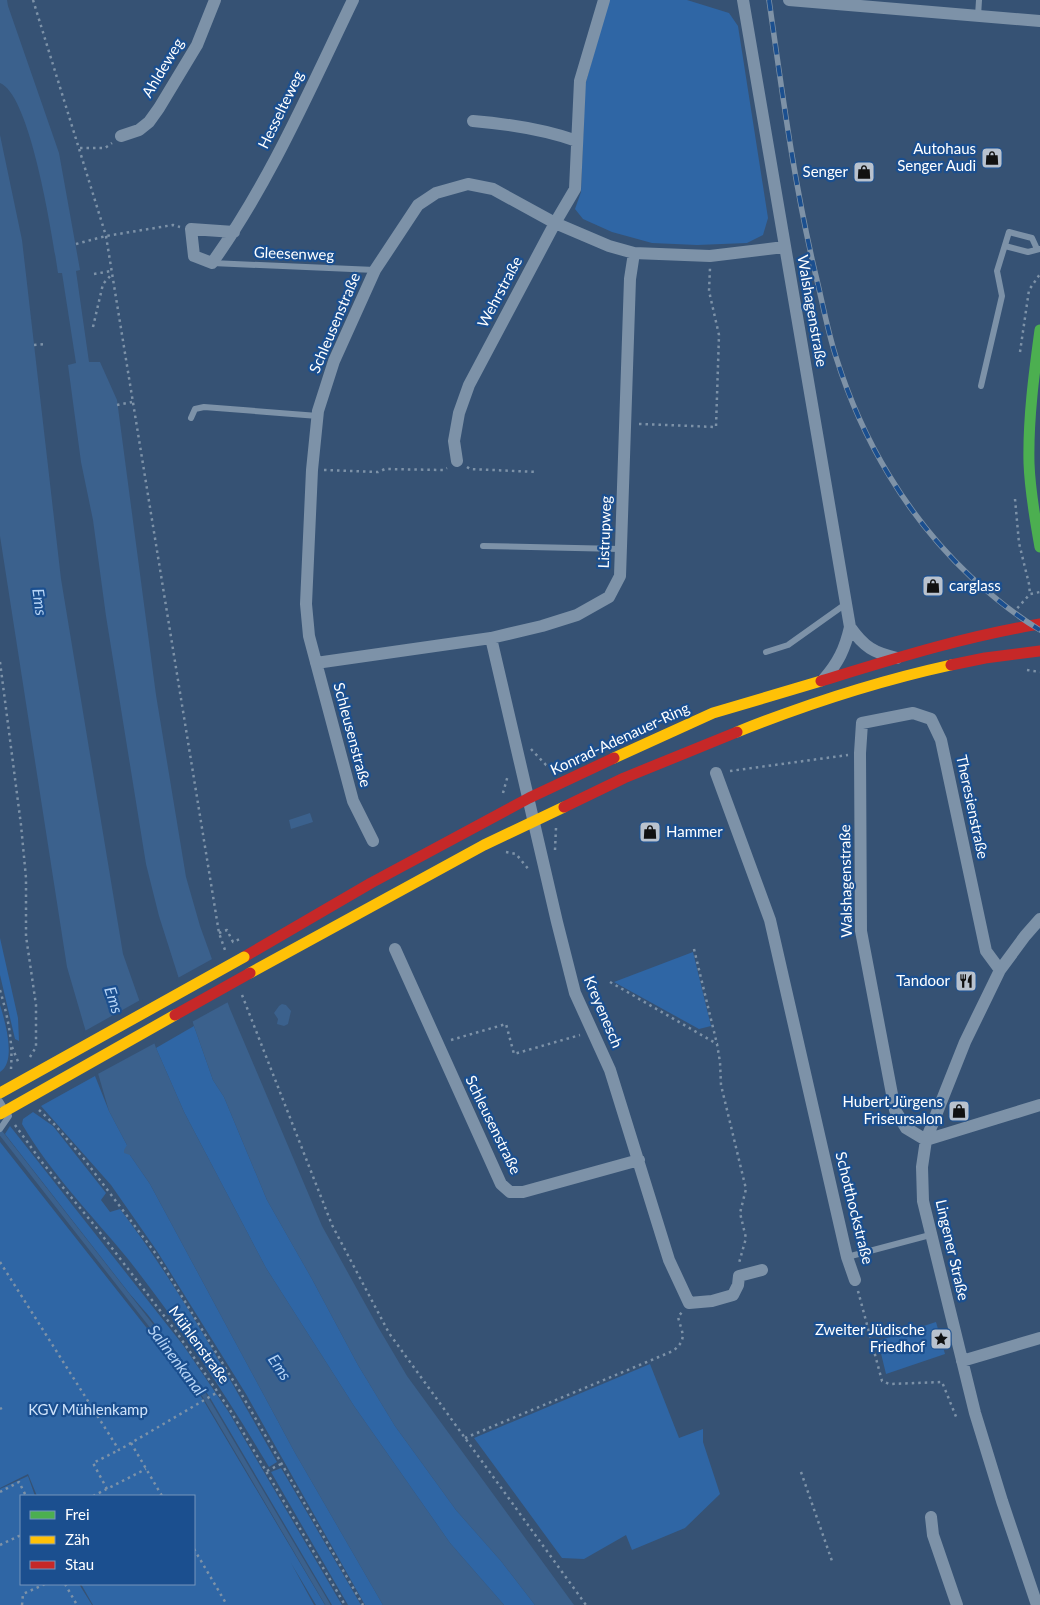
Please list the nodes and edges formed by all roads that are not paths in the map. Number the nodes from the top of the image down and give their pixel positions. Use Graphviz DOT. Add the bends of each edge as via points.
graph roads {
  1 [pos="215,0"];
  2 [pos="354,0"];
  3 [pos="604,0"];
  4 [pos="743,0"];
  5 [pos="789,0"];
  6 [pos="979,0"];
  7 [pos="978,16"];
  8 [pos="1040,21"];
  9 [pos="473,121"];
  10 [pos="121,136"];
  11 [pos="577,141"];
  12 [pos="555,223"];
  13 [pos="234,232"];
  14 [pos="784,246"];
  15 [pos="1005,246"];
  16 [pos="1039,249"];
  17 [pos="634,253"];
  18 [pos="212,263"];
  19 [pos="375,270"];
  20 [pos="1040,330"];
  21 [pos="981,386"];
  22 [pos="1034,388"];
  23 [pos="318,416"];
  24 [pos="191,418"];
  25 [pos="1040,449"];
  26 [pos="457,461"];
  27 [pos="483,546"];
  28 [pos="1040,547"];
  29 [pos="620,549"];
  30 [pos="846,602"];
  31 [pos="1040,624"];
  32 [pos="850,628"];
  33 [pos="492,638"];
  34 [pos="1040,651"];
  35 [pos="766,652"];
  36 [pos="897,658"];
  37 [pos="316,663"];
  38 [pos="824,679"];
  39 [pos="862,724"];
  40 [pos="716,773"];
  41 [pos="529,798"];
  42 [pos="534,821"];
  43 [pos="373,841"];
  44 [pos="1040,919"];
  45 [pos="395,949"];
  46 [pos="1000,970"];
  47 [pos="0,1093"];
  48 [pos="0,1101"];
  49 [pos="1040,1106"];
  50 [pos="5,1117"];
  51 [pos="0,1129"];
  52 [pos="926,1140"];
  53 [pos="639,1160"];
  54 [pos="930,1235"];
  55 [pos="847,1257"];
  56 [pos="762,1270"];
  57 [pos="855,1280"];
  58 [pos="1040,1338"];
  59 [pos="962,1361"];
  60 [pos="931,1517"];
  61 [pos="1037,1598"];
  62 [pos="957,1605"];
  1 -- 10 [label="street, Ahldeweg" via="197,45 149,122 139,130"];
  2 -- 13 [label="street, Hesselteweg" via="278,154"];
  3 -- 11 [label="street, Wehrstraße" via="580,81"];
  4 -- 14 [label="street, Walshagenstraße"];
  5 -- 7 [label="street"];
  6 -- 7 [label="lane"];
  7 -- 8 [label="street"];
  9 -- 11 [label="street" via="515,125"];
  11 -- 12 [label="street, Wehrstraße" via="575,189"];
  12 -- 17 [label="street, Schleusenstraße"];
  12 -- 19 [label="street, Schleusenstraße" via="493,189 468,184 436,193 418,205"];
  12 -- 26 [label="street, Wehrstraße" via="469,385 454,441"];
  13 -- 18 [label="street, Hesselteweg"];
  13 -- 18 [label="street" via="191,229 194,256"];
  14 -- 17 [label="street, Schleusenstraße" via="710,256"];
  14 -- 30 [label="street, Walshagenstraße"];
  15 -- 16 [label="lane" via="1028,252"];
  15 -- 16 [label="lane" via="1009,232 1032,238"];
  15 -- 21 [label="lane" via="997,271 1002,296"];
  17 -- 29 [label="street, Listrupweg" via="630,279"];
  18 -- 19 [label="lane, Gleesenweg"];
  19 -- 23 [label="street, Schleusenstraße" via="334,361"];
  20 -- 22 [label="main road"];
  22 -- 25 [label="main road"];
  22 -- 28 [label="main road" via="1029,454 1033,511"];
  23 -- 24 [label="lane" via="204,407 195,409"];
  23 -- 37 [label="street, Schleusenstraße" via="312,470 306,604"];
  27 -- 29 [label="lane"];
  29 -- 33 [label="street, Listrupweg" via="620,576 608,597 577,615"];
  30 -- 32 [label="street, Walshagenstraße"];
  30 -- 35 [label="lane" via="788,645"];
  31 -- 36 [label="main road, Konrad-Adenauer-Ring"];
  32 -- 36 [label="street" via="871,649"];
  32 -- 38 [label="street, Walshagenstraße" via="840,658"];
  33 -- 37 [label="street, Listrupweg"];
  33 -- 41 [label="street, Kreyenesch"];
  34 -- 42 [label="main road" via="985,658 907,675 792,710 624,778"];
  36 -- 38 [label="main road, Konrad-Adenauer-Ring"];
  37 -- 43 [label="street, Schleusenstraße" via="353,801"];
  38 -- 41 [label="main road, Konrad-Adenauer-Ring" via="713,713"];
  39 -- 46 [label="street, Theresienstraße" via="914,713 931,719 941,740 986,951"];
  39 -- 52 [label="street, Walshagenstraße" via="861,931 895,1110 906,1128"];
  40 -- 55 [label="street, Schotthockstraße" via="770,920"];
  41 -- 42 [label="street, Kreyenesch"];
  41 -- 47 [label="main road, Konrad-Adenauer-Ring, bridge" via="371,883"];
  42 -- 50 [label="main road, bridge" via="250,973"];
  42 -- 53 [label="street, Kreyenesch" via="575,993 610,1070"];
  44 -- 46 [label="street, Lingener Straße"];
  45 -- 53 [label="street, Schleusenstraße" via="501,1184 510,1192 523,1192"];
  46 -- 52 [label="street, Lingener Straße" via="965,1042"];
  48 -- 50 [label="lane"];
  49 -- 52 [label="street"];
  50 -- 51 [label="lane"];
  52 -- 54 [label="street, Lingener Straße" via="922,1167 923,1201"];
  53 -- 56 [label="street, Kreyenesch" via="669,1260 689,1303 733,1296 739,1276"];
  54 -- 55 [label="lane"];
  54 -- 59 [label="street, Lingener Straße"];
  55 -- 57 [label="street, Schotthockstraße"];
  58 -- 59 [label="street"];
  59 -- 61 [label="street, Lingener Straße" via="975,1413"];
  60 -- 62 [label="street" via="932,1535"];
}
